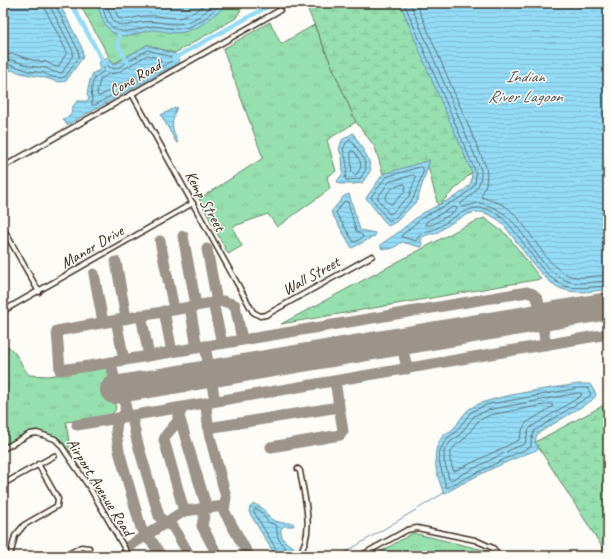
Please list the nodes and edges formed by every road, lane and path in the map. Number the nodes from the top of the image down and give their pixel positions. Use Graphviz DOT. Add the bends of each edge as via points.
graph roads {
  1 [pos="280,10"];
  2 [pos="132,94"];
  3 [pos="3,167"];
  4 [pos="193,203"];
  5 [pos="3,228"];
  6 [pos="372,256"];
  7 [pos="38,292"];
  8 [pos="3,312"];
  9 [pos="260,316"];
  10 [pos="3,449"];
  11 [pos="54,456"];
  12 [pos="38,464"];
  13 [pos="298,469"];
  14 [pos="3,484"];
  15 [pos="89,548"];
  16 [pos="10,556"];
  17 [pos="65,556"];
  18 [pos="129,556"];
  19 [pos="298,556"];
  20 [pos="360,556"];
  21 [pos="499,556"];
  1 -- 2 [label="street, Cone Road"];
  2 -- 3 [label="street, Cone Road"];
  2 -- 4 [label="street, Kemp Street"];
  4 -- 7 [label="street, Manor Drive"];
  4 -- 9 [label="street, Kemp Street" via="253,312"];
  5 -- 7 [label="street"];
  6 -- 9 [label="street, Wall Street"];
  7 -- 8 [label="street, Manor Drive"];
  10 -- 18 [label="street, Airport Avenue Road" via="30,434 37,433 55,439 90,488"];
  11 -- 12 [label="street"];
  12 -- 14 [label="street"];
  12 -- 16 [label="street" via="58,499 57,506 24,525 16,536"];
  13 -- 19 [label="street" via="308,526 307,539"];
  15 -- 17 [label="street" via="81,547"];
  20 -- 21 [label="street" via="407,530 417,528 475,540 493,548"];
}
